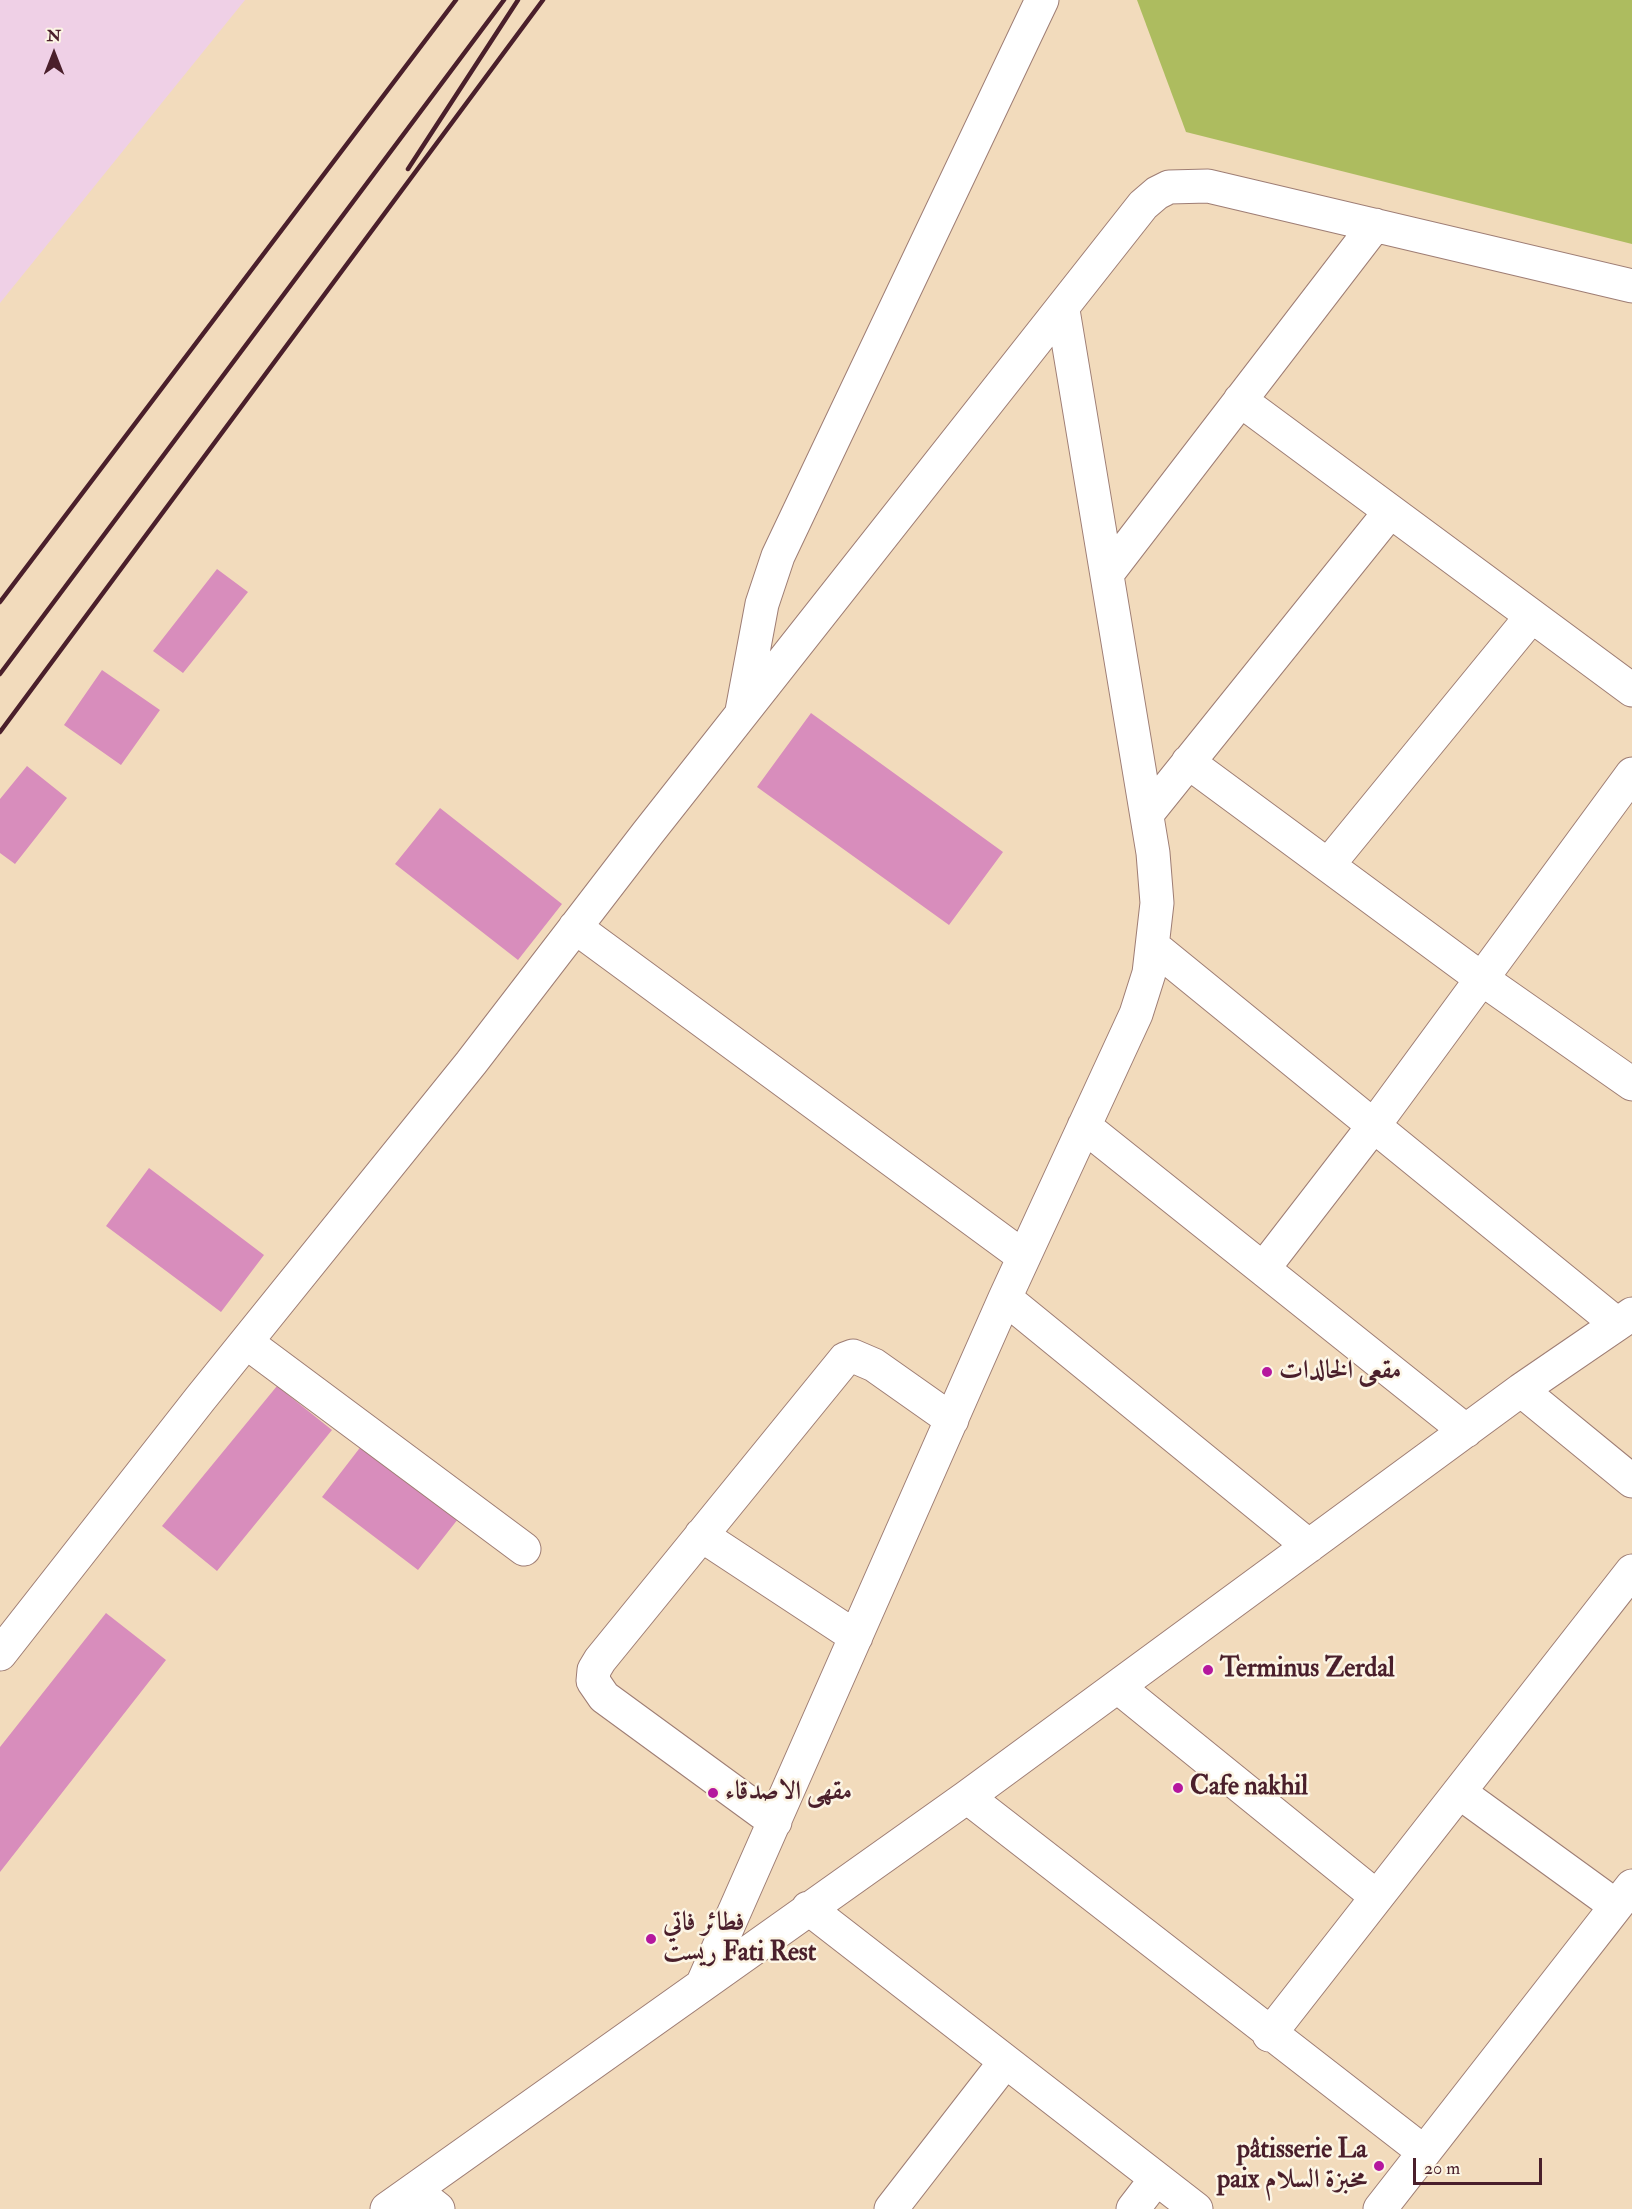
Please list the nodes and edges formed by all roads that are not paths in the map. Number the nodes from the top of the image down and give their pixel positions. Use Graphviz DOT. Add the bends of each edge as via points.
graph roads {
  1 [pos="1042,0"];
  2 [pos="1375,225"];
  3 [pos="1632,286"];
  4 [pos="1063,310"];
  5 [pos="1240,400"];
  6 [pos="1389,513"];
  7 [pos="1107,574"];
  8 [pos="1532,617"];
  9 [pos="1632,690"];
  10 [pos="742,713"];
  11 [pos="1188,762"];
  12 [pos="1632,774"];
  13 [pos="1147,814"];
  14 [pos="1328,865"];
  15 [pos="575,927"];
  16 [pos="1153,946"];
  17 [pos="1482,979"];
  18 [pos="1632,1084"];
  19 [pos="1375,1124"];
  20 [pos="1084,1126"];
  21 [pos="1024,1257"];
  22 [pos="1263,1269"];
  23 [pos="1005,1298"];
  24 [pos="1625,1319"];
  25 [pos="246,1342"];
  26 [pos="1521,1390"];
  27 [pos="952,1420"];
  28 [pos="1466,1431"];
  29 [pos="1632,1481"];
  30 [pos="701,1535"];
  31 [pos="1309,1546"];
  32 [pos="524,1549"];
  33 [pos="1632,1571"];
  34 [pos="856,1637"];
  35 [pos="0,1654"];
  36 [pos="1118,1687"];
  37 [pos="1459,1792"];
  38 [pos="967,1797"];
  39 [pos="775,1822"];
  40 [pos="1624,1896"];
  41 [pos="1377,1897"];
  42 [pos="808,1908"];
  43 [pos="704,1983"];
  44 [pos="1269,2035"];
  45 [pos="1005,2062"];
  46 [pos="1424,2152"];
  47 [pos="1156,2179"];
  48 [pos="426,2200"];
  49 [pos="1393,2205"];
  50 [pos="387,2209"];
  51 [pos="891,2209"];
  52 [pos="1133,2209"];
  53 [pos="1196,2209"];
  1 -- 10 [label="street" via="777,556 762,604"];
  2 -- 3 [label="street"];
  2 -- 4 [label="street" via="1208,186 1169,187 1143,205"];
  2 -- 5 [label="street"];
  4 -- 7 [label="street"];
  4 -- 10 [label="street"];
  5 -- 6 [label="street"];
  5 -- 7 [label="street"];
  6 -- 8 [label="street"];
  6 -- 11 [label="street"];
  7 -- 13 [label="street"];
  8 -- 9 [label="street"];
  8 -- 14 [label="street"];
  10 -- 15 [label="street"];
  11 -- 13 [label="street"];
  11 -- 14 [label="street"];
  12 -- 17 [label="street"];
  13 -- 16 [label="street" via="1157,903"];
  14 -- 17 [label="street"];
  15 -- 21 [label="street"];
  15 -- 25 [label="street"];
  16 -- 19 [label="street"];
  16 -- 20 [label="street" via="1136,1014"];
  17 -- 18 [label="street"];
  17 -- 19 [label="street"];
  19 -- 22 [label="street"];
  19 -- 24 [label="street"];
  20 -- 21 [label="street"];
  20 -- 22 [label="street"];
  21 -- 23 [label="street"];
  22 -- 28 [label="street"];
  23 -- 27 [label="street"];
  23 -- 31 [label="street"];
  24 -- 26 [label="street"];
  25 -- 32 [label="street"];
  25 -- 35 [label="street"];
  26 -- 28 [label="street"];
  26 -- 29 [label="street"];
  27 -- 30 [label="street" via="874,1365 853,1356 845,1359"];
  27 -- 34 [label="street"];
  28 -- 31 [label="street"];
  30 -- 34 [label="street"];
  30 -- 39 [label="street" via="600,1660 593,1681 604,1697"];
  31 -- 36 [label="street"];
  33 -- 37 [label="street"];
  34 -- 39 [label="street"];
  36 -- 38 [label="street"];
  36 -- 41 [label="street"];
  37 -- 40 [label="street"];
  37 -- 41 [label="street"];
  38 -- 42 [label="street"];
  38 -- 44 [label="street"];
  39 -- 43 [label="street"];
  40 -- 46 [label="street"];
  41 -- 44 [label="street"];
  42 -- 43 [label="street"];
  42 -- 45 [label="street"];
  43 -- 48 [label="street"];
  44 -- 46 [label="street"];
  45 -- 47 [label="street"];
  45 -- 51 [label="street"];
  46 -- 49 [label="street"];
  47 -- 52 [label="street"];
  47 -- 53 [label="street"];
  48 -- 50 [label="street"];
}
